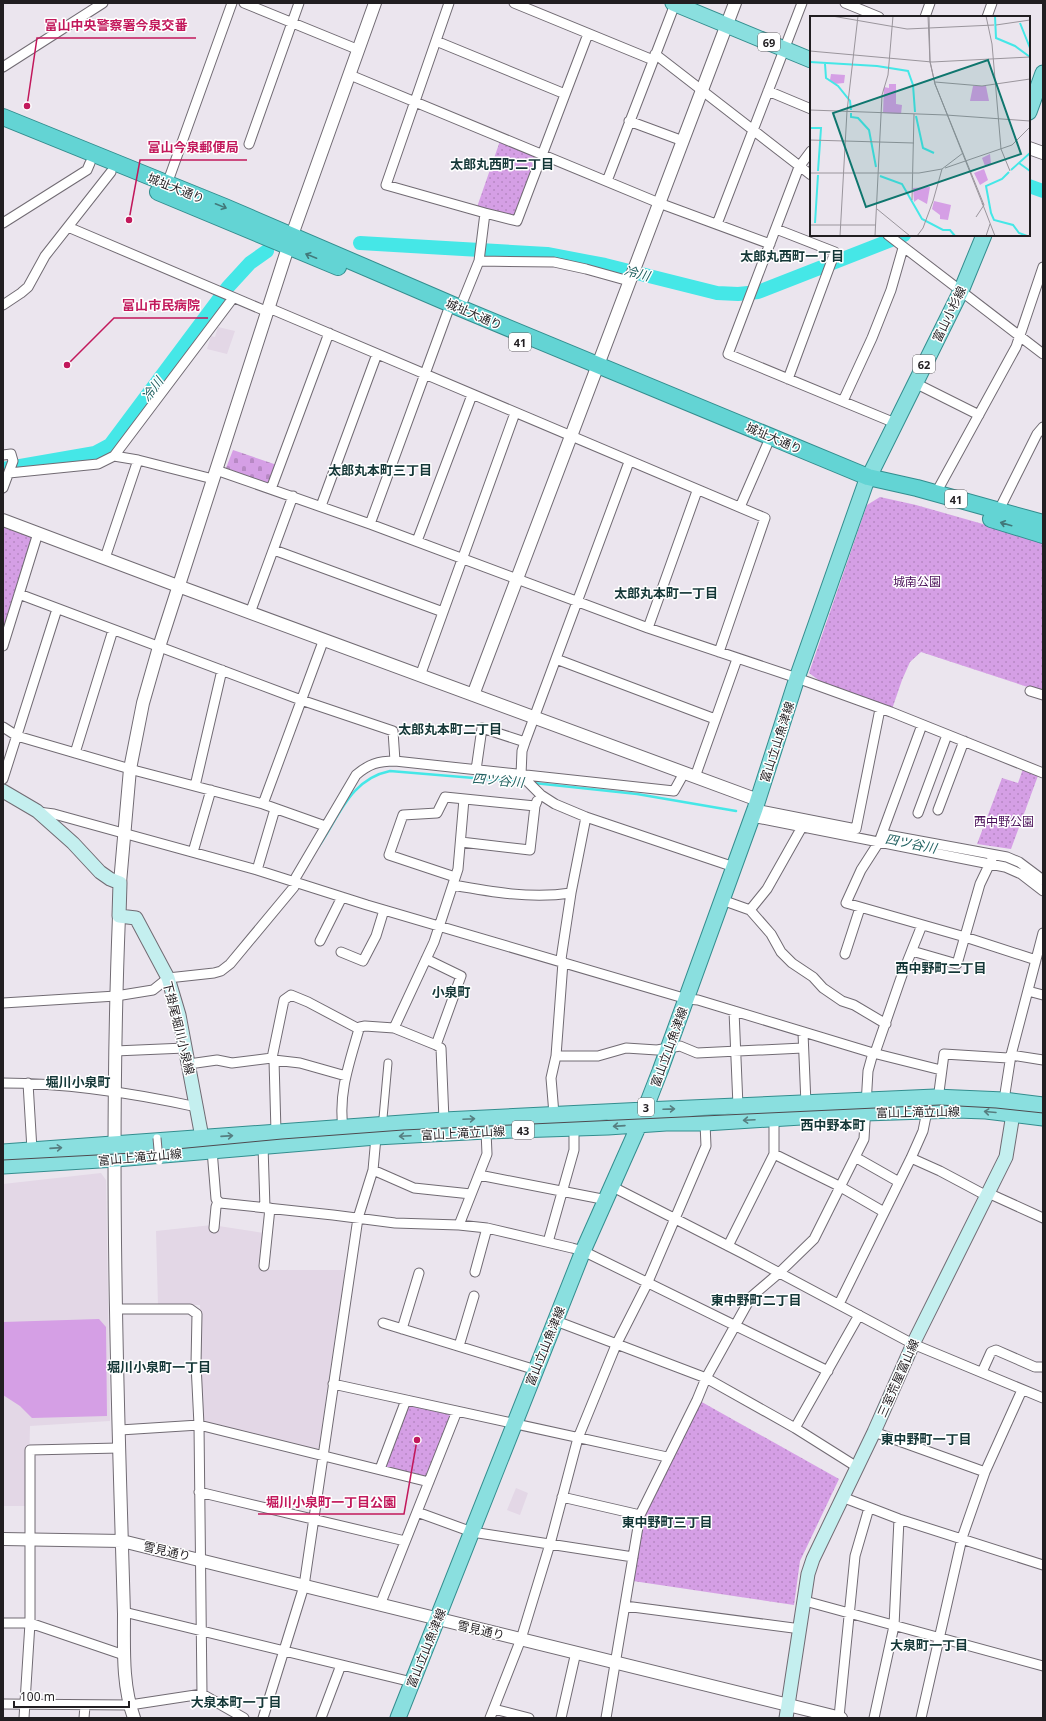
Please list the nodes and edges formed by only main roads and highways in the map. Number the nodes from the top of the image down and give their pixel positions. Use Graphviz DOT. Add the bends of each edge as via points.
graph roads {
  1 [pos="674,3"];
  2 [pos="810,60"];
  3 [pos="1038,78"];
  4 [pos="1030,108"];
  5 [pos="3,117"];
  6 [pos="3,129"];
  7 [pos="984,236"];
  8 [pos="291,241"];
  9 [pos="595,369"];
  10 [pos="866,481"];
  11 [pos="1043,523"];
  12 [pos="1043,535"];
  13 [pos="3,791"];
  14 [pos="932,1104"];
  15 [pos="1043,1105"];
  16 [pos="866,1107"];
  17 [pos="645,1110"];
  18 [pos="1013,1114"];
  19 [pos="1043,1118"];
  20 [pos="639,1125"];
  21 [pos="208,1144"];
  22 [pos="3,1152"];
  23 [pos="3,1166"];
  24 [pos="788,1712"];
  25 [pos="398,1718"];
  1 -- 2 [label="main road, 69"];
  3 -- 4 [label="main road"];
  5 -- 8 [label="highway, 城址大通り / 41, one-way" via="167,184"];
  6 -- 8 [label="highway, 城址大通り / 41"];
  7 -- 10 [label="main road, 富山小杉線 / 62" via="961,291"];
  8 -- 9 [label="highway, 城址大通り / 41"];
  9 -- 10 [label="highway, 城址大通り / 41"];
  9 -- 10 [label="highway, 城址大通り / 41" via="767,445"];
  10 -- 11 [label="highway, 城址大通り / 41" via="936,493"];
  12 -- 10 [label="highway, 城址大通り / 41, one-way"];
  10 -- 17 [label="main road, 富山立山魚津線 / 3" via="797,678 755,809"];
  13 -- 21 [label="main road, 下掛尾堀川小泉線" via="37,812 73,843 100,872 120,882 119,916 136,918 168,978 179,1015 201,1132"];
  14 -- 15 [label="main road, 富山上滝立山線 / 43" via="1004,1100"];
  14 -- 16 [label="main road, 富山上滝立山線 / 43"];
  18 -- 14 [label="main road, 富山上滝立山線 / 43, one-way"];
  17 -- 16 [label="main road, 富山上滝立山線 / 43, one-way" via="806,1104"];
  16 -- 20 [label="main road, 富山上滝立山線 / 43, one-way" via="774,1119"];
  17 -- 20 [label="main road, 富山立山魚津線 / 3"];
  21 -- 17 [label="main road, 富山上滝立山線 / 43, one-way" via="276,1132"];
  18 -- 19 [label="main road, 富山上滝立山線 / 43"];
  18 -- 24 [label="main road, 三室荒屋富山線" via="1006,1157 913,1344 813,1559 808,1574"];
  20 -- 21 [label="main road, 富山上滝立山線 / 43, one-way" via="376,1137 263,1146"];
  20 -- 25 [label="main road, 富山立山魚津線 / 3" via="583,1251"];
  22 -- 21 [label="main road, 富山上滝立山線 / 43, one-way" via="114,1144"];
  21 -- 23 [label="main road, 富山上滝立山線 / 43" via="116,1160"];
}
